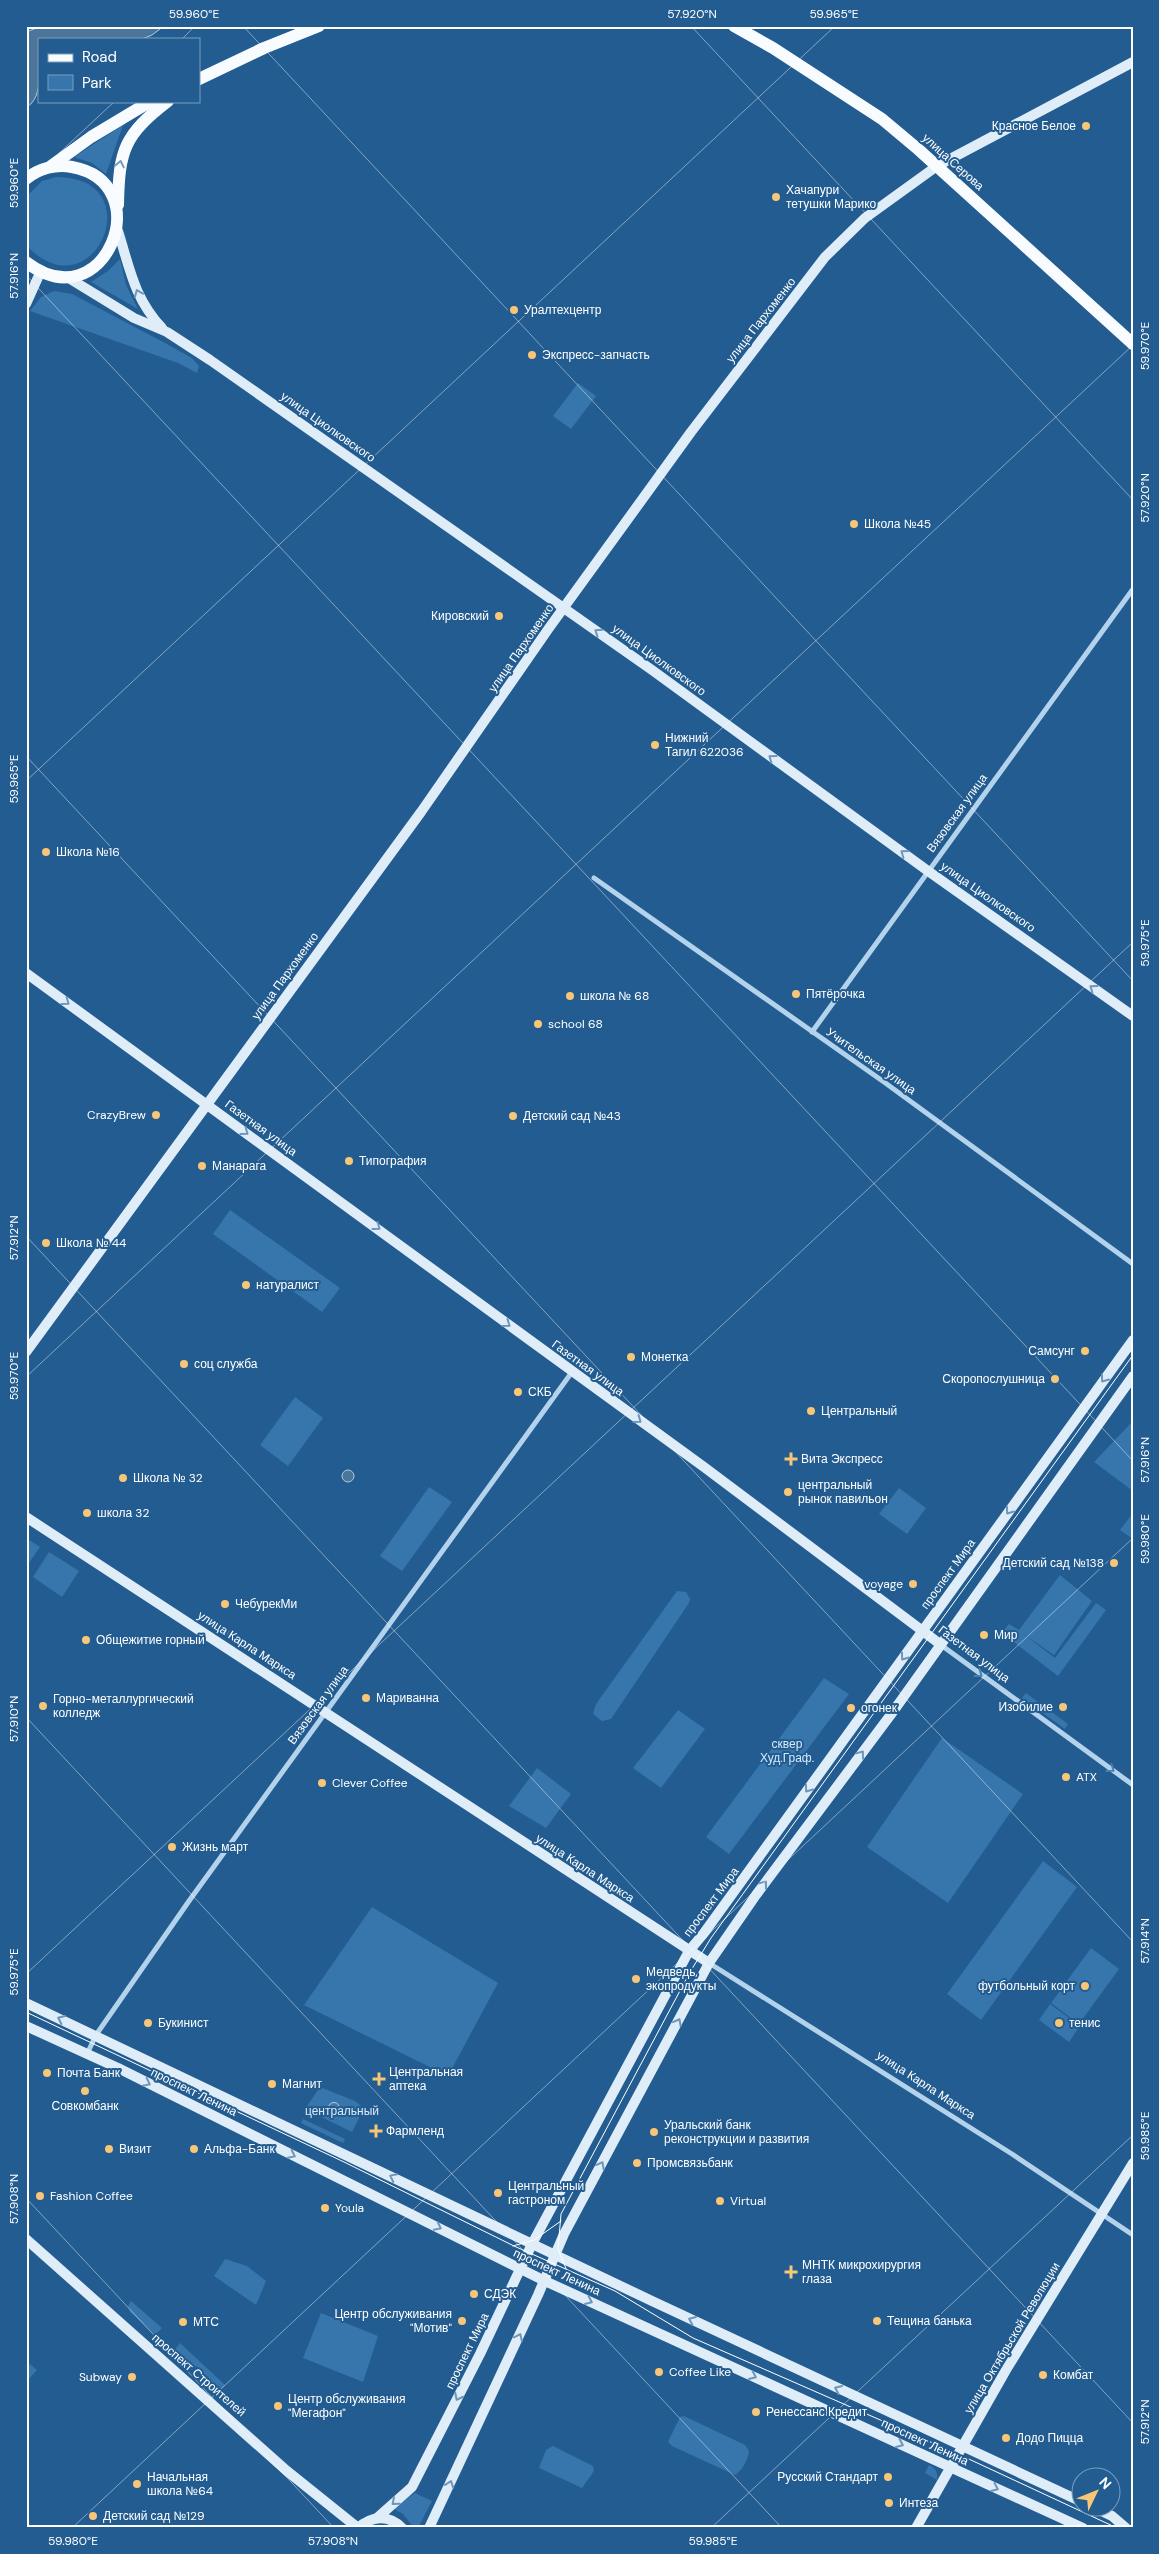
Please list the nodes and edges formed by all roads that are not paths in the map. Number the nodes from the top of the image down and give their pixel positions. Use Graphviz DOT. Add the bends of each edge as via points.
graph roads {
  1 [pos="318,26"];
  2 [pos="734,26"];
  3 [pos="1133,62"];
  4 [pos="200,79"];
  5 [pos="149,102"];
  6 [pos="167,102"];
  7 [pos="938,166"];
  8 [pos="49,167"];
  9 [pos="27,178"];
  10 [pos="118,213"];
  11 [pos="118,231"];
  12 [pos="26,262"];
  13 [pos="40,273"];
  14 [pos="67,277"];
  15 [pos="26,304"];
  16 [pos="166,332"];
  17 [pos="1133,344"];
  18 [pos="1133,589"];
  19 [pos="565,608"];
  20 [pos="928,871"];
  21 [pos="594,878"];
  22 [pos="26,973"];
  23 [pos="1133,1016"];
  24 [pos="812,1032"];
  25 [pos="206,1103"];
  26 [pos="1133,1264"];
  27 [pos="1133,1340"];
  28 [pos="27,1350"];
  29 [pos="572,1372"];
  30 [pos="1133,1376"];
  31 [pos="26,1517"];
  32 [pos="922,1630"];
  33 [pos="940,1644"];
  34 [pos="325,1712"];
  35 [pos="1133,1785"];
  36 [pos="689,1951"];
  37 [pos="709,1963"];
  38 [pos="26,2003"];
  39 [pos="26,2026"];
  40 [pos="96,2035"];
  41 [pos="87,2054"];
  42 [pos="1133,2163"];
  43 [pos="1102,2215"];
  44 [pos="1133,2235"];
  45 [pos="26,2239"];
  46 [pos="532,2244"];
  47 [pos="555,2255"];
  48 [pos="520,2269"];
  49 [pos="545,2281"];
  50 [pos="962,2447"];
  51 [pos="951,2468"];
  52 [pos="1072,2497"];
  53 [pos="1112,2516"];
  54 [pos="377,2518"];
  55 [pos="1133,2526"];
  56 [pos="358,2528"];
  57 [pos="402,2528"];
  58 [pos="429,2528"];
  59 [pos="916,2528"];
  60 [pos="1083,2528"];
  61 [pos="1126,2528"];
  1 -- 4 [label="main road"];
  2 -- 7 [label="main road, улица Серова" via="858,102"];
  3 -- 7 [label="main road, улица Пархоменко"];
  5 -- 8 [label="main road"];
  10 -- 6 [label="main road, one-way" via="118,172 125,147 136,128"];
  7 -- 17 [label="main road, улица Серова"];
  7 -- 19 [label="main road, улица Пархоменко" via="865,218 825,257 732,378"];
  8 -- 9 [label="main road"];
  8 -- 10 [label="main road" via="80,168 93,175 105,185"];
  10 -- 11 [label="main road"];
  11 -- 14 [label="main road" via="105,258 94,268"];
  16 -- 11 [label="main road, улица Циолковского, one-way" via="147,312 138,295"];
  12 -- 13 [label="main road"];
  13 -- 14 [label="main road"];
  13 -- 15 [label="main road"];
  14 -- 16 [label="main road, улица Циолковского" via="134,318"];
  16 -- 19 [label="main road, улица Циолковского"];
  18 -- 20 [label="street, Вязовская улица"];
  20 -- 19 [label="main road, улица Циолковского, one-way"];
  19 -- 25 [label="main road, улица Пархоменко"];
  23 -- 20 [label="main road, улица Циолковского, one-way"];
  20 -- 24 [label="street, Вязовская улица"];
  21 -- 24 [label="street, Учительская улица"];
  22 -- 25 [label="main road, Газетная улица, one-way"];
  24 -- 26 [label="street, Учительская улица"];
  25 -- 28 [label="main road, улица Пархоменко"];
  25 -- 29 [label="main road, Газетная улица, one-way"];
  27 -- 32 [label="main road, проспект Мира, one-way"];
  29 -- 32 [label="main road, Газетная улица, one-way"];
  29 -- 34 [label="street, Вязовская улица"];
  30 -- 33 [label="main road"];
  31 -- 34 [label="main road, улица Карла Маркса"];
  32 -- 33 [label="main road, Газетная улица"];
  32 -- 36 [label="main road, проспект Мира, one-way"];
  33 -- 35 [label="street, Газетная улица, one-way"];
  37 -- 33 [label="main road, one-way"];
  34 -- 36 [label="main road, улица Карла Маркса"];
  34 -- 40 [label="street, Вязовская улица"];
  36 -- 37 [label="main road, улица Карла Маркса"];
  36 -- 46 [label="main road, проспект Мира"];
  37 -- 43 [label="street, улица Карла Маркса"];
  47 -- 37 [label="main road, one-way"];
  40 -- 38 [label="main road, проспект Ленина, one-way"];
  39 -- 41 [label="main road, проспект Ленина"];
  40 -- 41 [label="street, Вязовская улица"];
  46 -- 40 [label="main road, проспект Ленина, one-way"];
  41 -- 48 [label="main road, проспект Ленина, one-way"];
  42 -- 43 [label="main road, улица Октябрьской Революции"];
  43 -- 44 [label="street, улица Карла Маркса"];
  43 -- 50 [label="main road, улица Октябрьской Революции"];
  45 -- 56 [label="main road, проспект Строителей" via="287,2471"];
  46 -- 47 [label="main road, проспект Ленина"];
  46 -- 48 [label="main road, проспект Мира"];
  47 -- 49 [label="main road"];
  50 -- 47 [label="main road, проспект Ленина, one-way"];
  48 -- 49 [label="main road, проспект Ленина"];
  48 -- 54 [label="main road, проспект Мира, one-way" via="412,2487"];
  49 -- 51 [label="main road, проспект Ленина, one-way"];
  58 -- 49 [label="main road, one-way"];
  50 -- 51 [label="main road, улица Октябрьской Революции"];
  50 -- 52 [label="main road, проспект Ленина"];
  51 -- 59 [label="main road, улица Октябрьской Революции"];
  51 -- 60 [label="main road, проспект Ленина, one-way"];
  53 -- 55 [label="main road"];
  53 -- 61 [label="main road"];
  54 -- 56 [label="main road, проспект Мира" via="364,2522"];
  54 -- 57 [label="main road" via="387,2519"];
}
